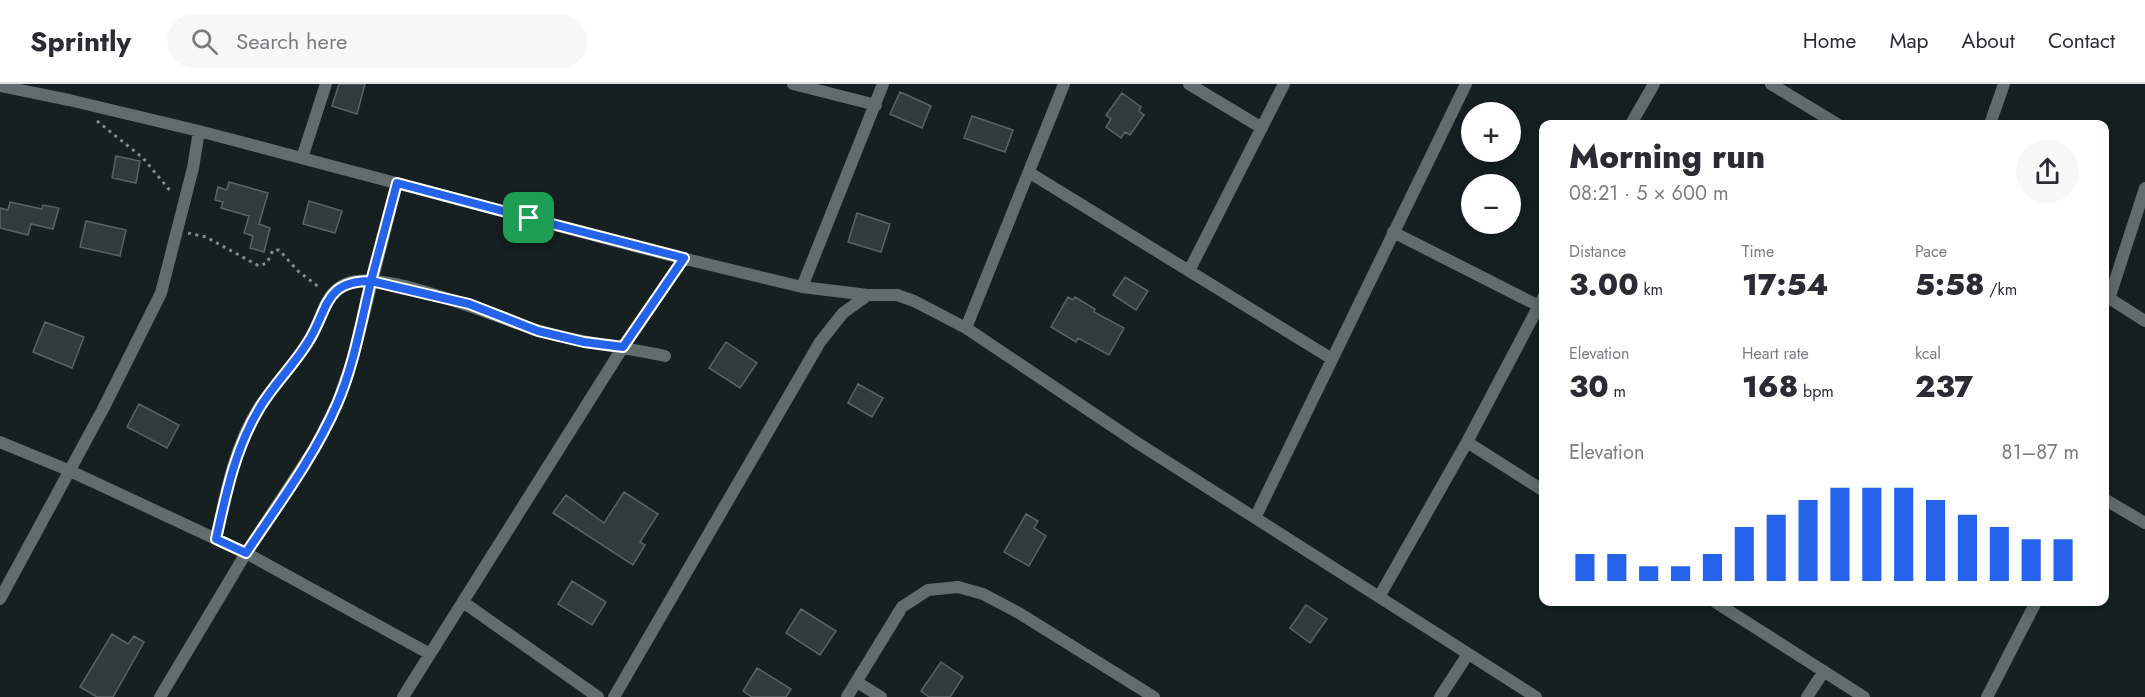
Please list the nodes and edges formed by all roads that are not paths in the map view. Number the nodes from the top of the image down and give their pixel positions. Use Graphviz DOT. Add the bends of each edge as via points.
graph roads {
  1 [pos="326,84"];
  2 [pos="793,84"];
  3 [pos="884,84"];
  4 [pos="1064,84"];
  5 [pos="1189,84"];
  6 [pos="1284,84"];
  7 [pos="1654,84"];
  8 [pos="1771,84"];
  9 [pos="2004,84"];
  10 [pos="0,86"];
  11 [pos="1462,86"];
  12 [pos="876,105"];
  13 [pos="1633,120"];
  14 [pos="1830,120"];
  15 [pos="1991,120"];
  16 [pos="1262,128"];
  17 [pos="199,131"];
  18 [pos="302,158"];
  19 [pos="1030,173"];
  20 [pos="397,183"];
  21 [pos="2145,188"];
  22 [pos="1393,232"];
  23 [pos="684,258"];
  24 [pos="1190,271"];
  25 [pos="371,281"];
  26 [pos="802,287"];
  27 [pos="2109,291"];
  28 [pos="868,295"];
  29 [pos="2109,298"];
  30 [pos="1539,300"];
  31 [pos="1539,305"];
  32 [pos="2145,321"];
  33 [pos="966,328"];
  34 [pos="623,347"];
  35 [pos="665,356"];
  36 [pos="1332,359"];
  37 [pos="0,442"];
  38 [pos="1467,442"];
  39 [pos="68,470"];
  40 [pos="1539,488"];
  41 [pos="2109,502"];
  42 [pos="1255,518"];
  43 [pos="2145,523"];
  44 [pos="216,539"];
  45 [pos="246,553"];
  46 [pos="1379,597"];
  47 [pos="0,599"];
  48 [pos="463,602"];
  49 [pos="1721,606"];
  50 [pos="2034,606"];
  51 [pos="430,654"];
  52 [pos="1468,654"];
  53 [pos="1824,671"];
  54 [pos="857,682"];
  55 [pos="160,697"];
  56 [pos="403,697"];
  57 [pos="598,697"];
  58 [pos="614,697"];
  59 [pos="848,697"];
  60 [pos="881,697"];
  61 [pos="1154,697"];
  62 [pos="1440,697"];
  63 [pos="1536,697"];
  64 [pos="1807,697"];
  65 [pos="1864,697"];
  66 [pos="1987,697"];
  1 -- 18 [label="street"];
  2 -- 12 [label="street"];
  3 -- 12 [label="street"];
  4 -- 19 [label="street"];
  5 -- 16 [label="street"];
  6 -- 16 [label="street"];
  7 -- 13 [label="street"];
  8 -- 14 [label="street"];
  9 -- 15 [label="street"];
  10 -- 17 [label="street"];
  11 -- 22 [label="street"];
  12 -- 26 [label="street"];
  16 -- 24 [label="street"];
  17 -- 18 [label="street"];
  17 -- 39 [label="street" via="161,293"];
  18 -- 20 [label="street"];
  19 -- 24 [label="street"];
  19 -- 33 [label="street"];
  20 -- 23 [label="street"];
  20 -- 25 [label="street"];
  21 -- 27 [label="street"];
  22 -- 30 [label="street"];
  22 -- 36 [label="street"];
  23 -- 26 [label="street"];
  23 -- 34 [label="street"];
  24 -- 36 [label="street"];
  25 -- 34 [label="street" via="469,304 538,331"];
  25 -- 44 [label="street" via="349,282 330,294 309,341 260,406 244,435 228,481"];
  25 -- 45 [label="street" via="352,361 337,404 315,446"];
  26 -- 28 [label="street"];
  28 -- 33 [label="street" via="897,295"];
  28 -- 58 [label="street" via="843,312 820,342"];
  29 -- 32 [label="street"];
  31 -- 38 [label="street"];
  33 -- 42 [label="street"];
  34 -- 35 [label="street"];
  34 -- 48 [label="street"];
  36 -- 42 [label="street"];
  37 -- 39 [label="street"];
  38 -- 40 [label="street"];
  38 -- 46 [label="street"];
  39 -- 44 [label="street"];
  39 -- 47 [label="street"];
  41 -- 43 [label="street"];
  42 -- 46 [label="street"];
  44 -- 45 [label="street"];
  45 -- 51 [label="street"];
  45 -- 55 [label="street"];
  46 -- 52 [label="street"];
  48 -- 51 [label="street"];
  48 -- 57 [label="street"];
  49 -- 53 [label="street"];
  50 -- 66 [label="street"];
  51 -- 56 [label="street"];
  52 -- 62 [label="street"];
  52 -- 63 [label="street"];
  53 -- 64 [label="street"];
  53 -- 65 [label="street"];
  54 -- 59 [label="street"];
  54 -- 60 [label="street"];
  54 -- 61 [label="street" via="902,607 928,590 958,587 983,594 1019,614"];
}
